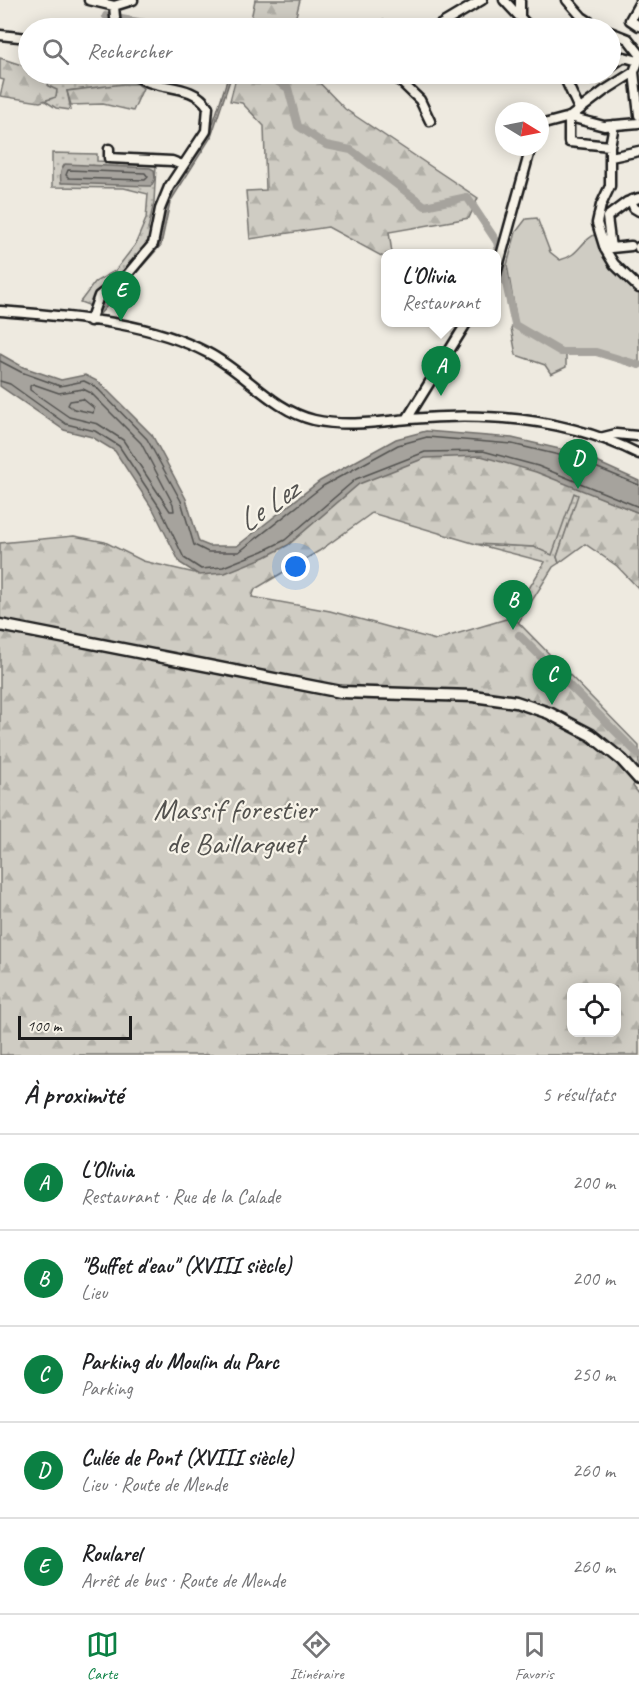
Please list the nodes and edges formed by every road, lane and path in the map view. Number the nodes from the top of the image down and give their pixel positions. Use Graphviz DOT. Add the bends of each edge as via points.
graph roads {
  1 [pos="89,0"];
  2 [pos="133,0"];
  3 [pos="482,0"];
  4 [pos="504,0"];
  5 [pos="520,0"];
  6 [pos="567,0"];
  7 [pos="639,4"];
  8 [pos="114,6"];
  9 [pos="520,17"];
  10 [pos="115,18"];
  11 [pos="452,18"];
  12 [pos="584,18"];
  13 [pos="639,26"];
  14 [pos="0,35"];
  15 [pos="621,36"];
  16 [pos="18,37"];
  17 [pos="639,53"];
  18 [pos="621,60"];
  19 [pos="639,60"];
  20 [pos="634,72"];
  21 [pos="621,81"];
  22 [pos="156,84"];
  23 [pos="403,84"];
  24 [pos="567,84"];
  25 [pos="617,84"];
  26 [pos="579,110"];
  27 [pos="639,115"];
  28 [pos="570,117"];
  29 [pos="430,121"];
  30 [pos="549,122"];
  31 [pos="639,123"];
  32 [pos="614,125"];
  33 [pos="610,146"];
  34 [pos="110,148"];
  35 [pos="639,151"];
  36 [pos="529,156"];
  37 [pos="611,157"];
  38 [pos="182,165"];
  39 [pos="635,199"];
  40 [pos="639,211"];
  41 [pos="636,247"];
  42 [pos="608,249"];
  43 [pos="501,257"];
  44 [pos="639,288"];
  45 [pos="0,311"];
  46 [pos="90,321"];
  47 [pos="463,327"];
  48 [pos="407,419"];
  49 [pos="638,436"];
  50 [pos="600,438"];
  51 [pos="639,446"];
  52 [pos="626,447"];
  53 [pos="639,454"];
  54 [pos="0,625"];
  55 [pos="639,779"];
  1 -- 8 [label="street"];
  2 -- 8 [label="street"];
  3 -- 11 [label="street"];
  4 -- 9 [label="street"];
  5 -- 9 [label="street"];
  6 -- 12 [label="street"];
  7 -- 13 [label="street" via="630,20"];
  8 -- 10 [label="street"];
  14 -- 16 [label="street"];
  15 -- 17 [label="street"];
  18 -- 19 [label="street"];
  19 -- 20 [label="street"];
  20 -- 21 [label="street"];
  20 -- 27 [label="street"];
  22 -- 38 [label="street" via="191,92 208,107 206,130"];
  23 -- 29 [label="street" via="420,100"];
  24 -- 26 [label="street"];
  25 -- 26 [label="street"];
  26 -- 28 [label="street"];
  28 -- 30 [label="street"];
  28 -- 32 [label="street" via="594,125"];
  28 -- 33 [label="street" via="569,142"];
  31 -- 32 [label="street"];
  32 -- 33 [label="street"];
  33 -- 37 [label="street"];
  34 -- 38 [label="street" via="109,158 172,161"];
  35 -- 37 [label="street"];
  36 -- 43 [label="street"];
  37 -- 42 [label="street" via="610,186 597,223"];
  38 -- 46 [label="street" via="164,197 153,244 127,275 99,296"];
  39 -- 40 [label="street" via="634,208"];
  39 -- 42 [label="street" via="607,217"];
  41 -- 42 [label="street"];
  42 -- 44 [label="street" via="624,275"];
  45 -- 46 [label="street"];
  46 -- 48 [label="street" via="136,328 189,344 306,418 339,423"];
  47 -- 48 [label="street"];
  48 -- 50 [label="street" via="516,418 560,425"];
  49 -- 50 [label="street" via="616,434"];
  49 -- 52 [label="street"];
  50 -- 52 [label="street"];
  51 -- 52 [label="street"];
  52 -- 53 [label="street"];
  54 -- 55 [label="main road" via="341,692 473,696 516,702 549,713 591,735"];
}
